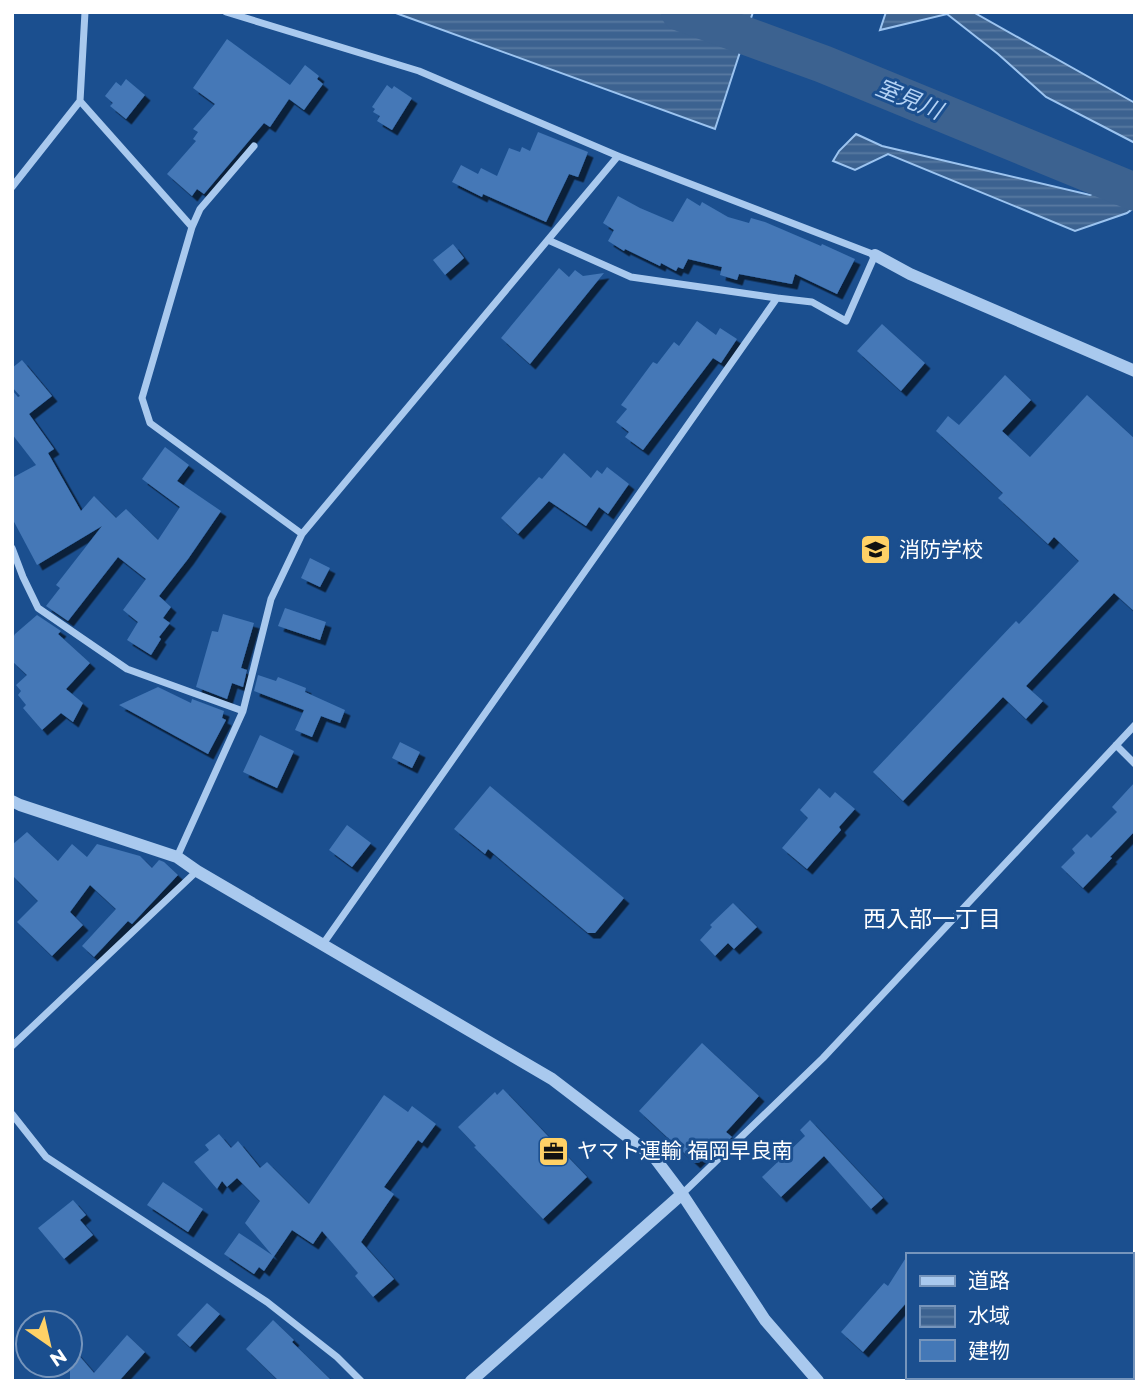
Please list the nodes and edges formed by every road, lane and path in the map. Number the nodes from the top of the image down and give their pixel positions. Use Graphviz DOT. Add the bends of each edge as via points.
graph roads {
  1 [pos="85,12"];
  2 [pos="226,12"];
  3 [pos="80,101"];
  4 [pos="254,146"];
  5 [pos="618,156"];
  6 [pos="12,187"];
  7 [pos="192,227"];
  8 [pos="548,240"];
  9 [pos="876,256"];
  10 [pos="777,298"];
  11 [pos="1135,372"];
  12 [pos="302,534"];
  13 [pos="12,548"];
  14 [pos="243,711"];
  15 [pos="1135,725"];
  16 [pos="1116,745"];
  17 [pos="1135,764"];
  18 [pos="12,801"];
  19 [pos="177,857"];
  20 [pos="197,871"];
  21 [pos="323,944"];
  22 [pos="12,1046"];
  23 [pos="12,1114"];
  24 [pos="682,1194"];
  25 [pos="360,1381"];
  26 [pos="471,1381"];
  27 [pos="818,1381"];
  1 -- 3 [label="street"];
  2 -- 5 [label="street" via="418,71"];
  3 -- 6 [label="street"];
  3 -- 7 [label="street"];
  4 -- 7 [label="street" via="200,209"];
  5 -- 8 [label="street"];
  5 -- 9 [label="street"];
  7 -- 12 [label="street" via="142,398 150,424"];
  8 -- 10 [label="street" via="631,277"];
  8 -- 12 [label="street"];
  9 -- 10 [label="street" via="846,321 813,302"];
  9 -- 11 [label="street"];
  10 -- 21 [label="street"];
  12 -- 14 [label="street" via="271,599"];
  13 -- 14 [label="street" via="38,608 127,669"];
  14 -- 19 [label="street"];
  15 -- 16 [label="street"];
  16 -- 17 [label="street"];
  16 -- 24 [label="street" via="823,1058"];
  18 -- 19 [label="street"];
  19 -- 20 [label="street"];
  20 -- 21 [label="street"];
  20 -- 22 [label="street"];
  21 -- 24 [label="street" via="552,1079 654,1157"];
  23 -- 25 [label="street" via="46,1157 267,1302"];
  24 -- 26 [label="street"];
  24 -- 27 [label="street" via="765,1320"];
}
